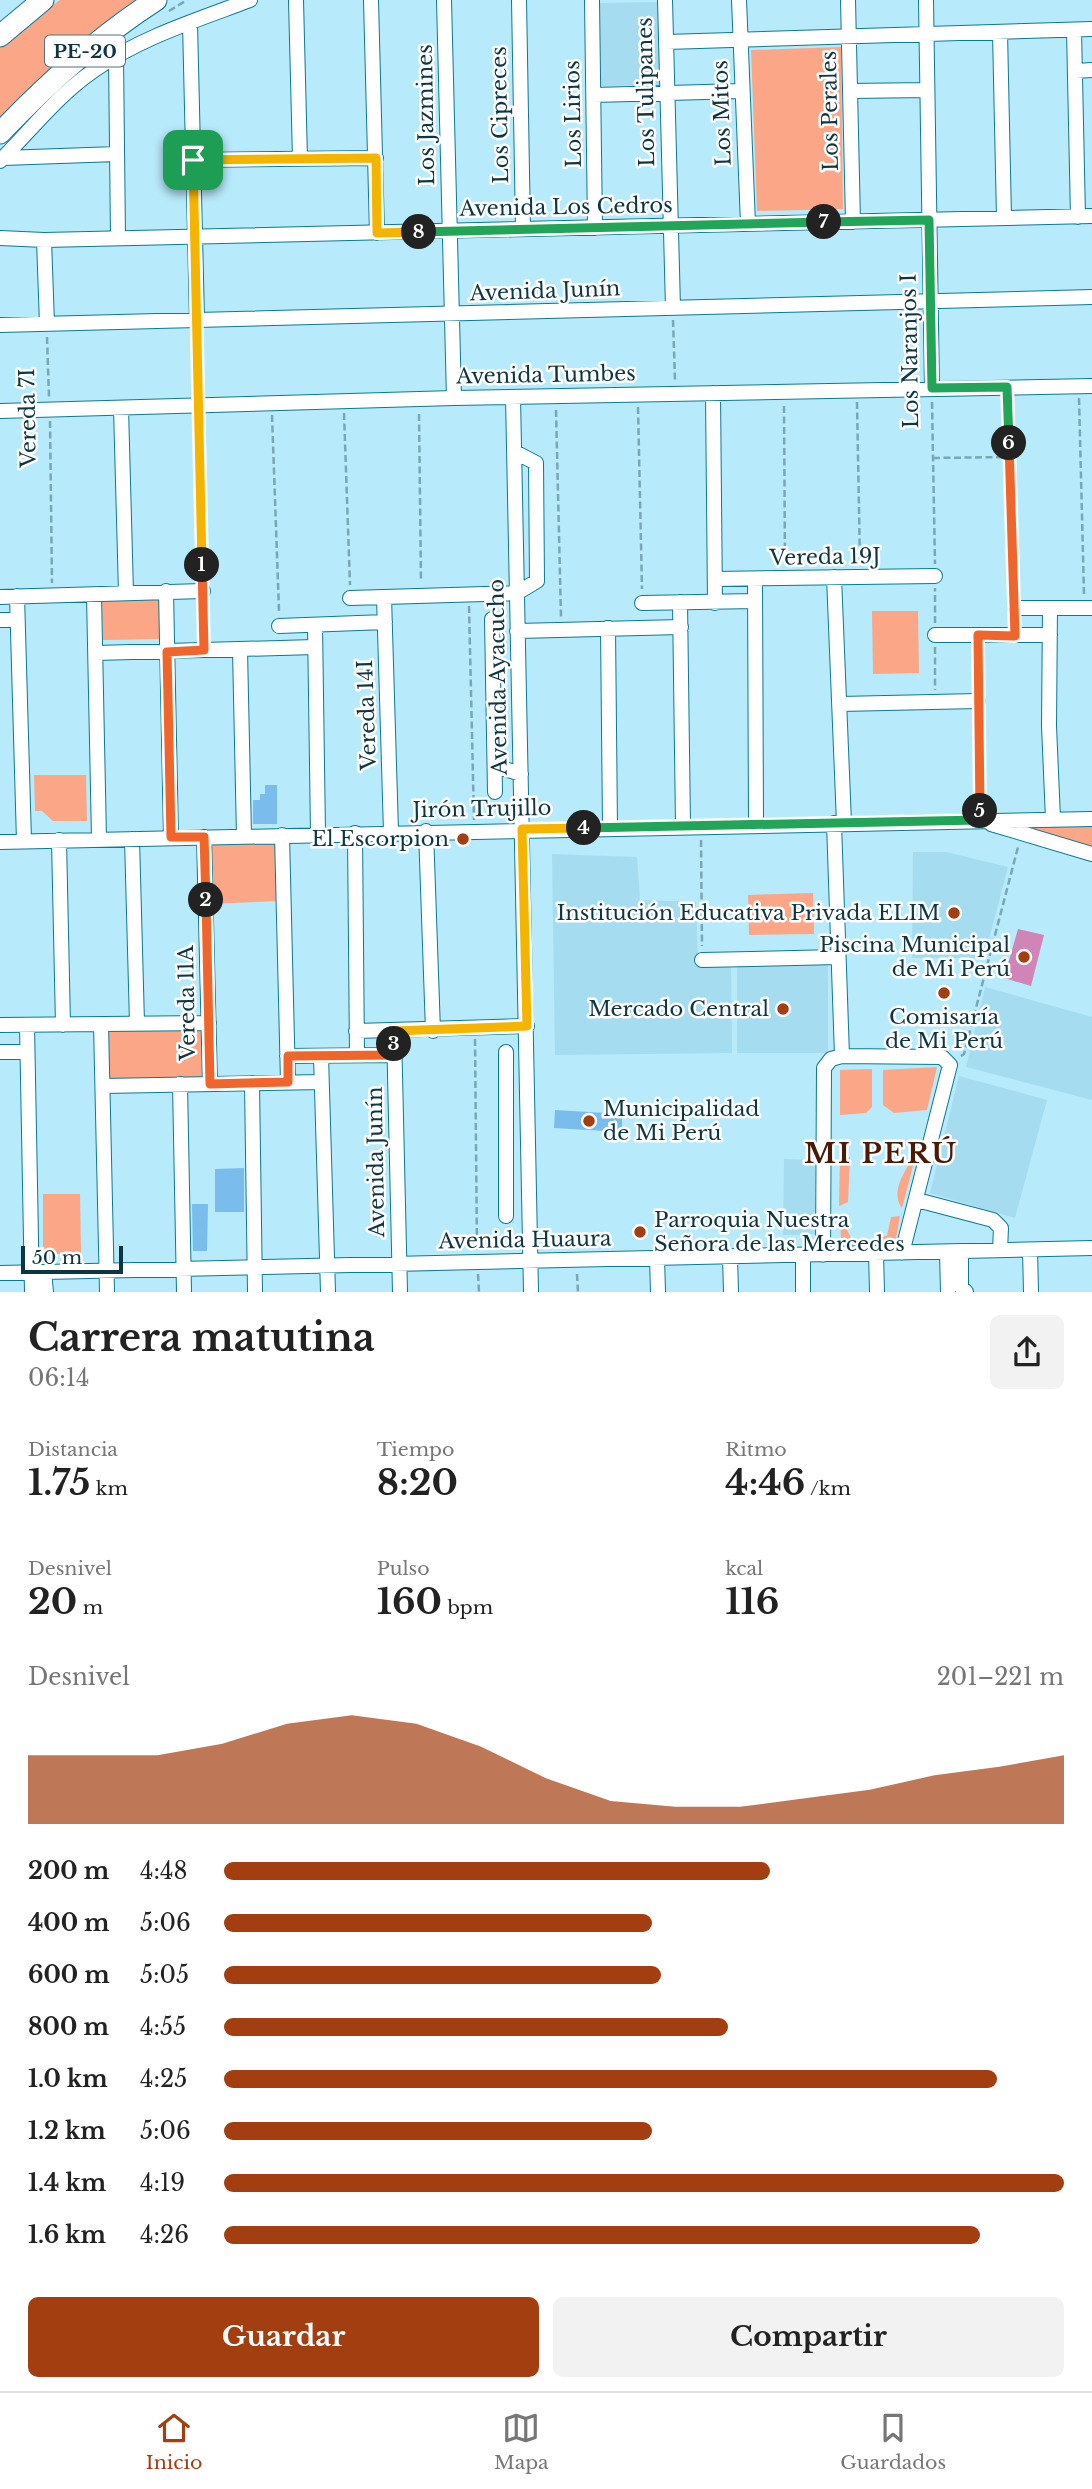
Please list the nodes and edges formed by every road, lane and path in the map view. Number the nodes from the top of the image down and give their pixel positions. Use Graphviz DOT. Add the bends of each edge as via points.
graph roads {
  1 [pos="43,0"];
  2 [pos="156,0"];
  3 [pos="250,0"];
  4 [pos="296,0"];
  5 [pos="371,0"];
  6 [pos="444,0"];
  7 [pos="519,0"];
  8 [pos="592,0"];
  9 [pos="665,0"];
  10 [pos="739,0"];
  11 [pos="848,0"];
  12 [pos="926,0"];
  13 [pos="190,23"];
  14 [pos="1092,29"];
  15 [pos="1074,30"];
  16 [pos="1000,32"];
  17 [pos="927,34"];
  18 [pos="0,36"];
  19 [pos="849,37"];
  20 [pos="740,40"];
  21 [pos="666,42"];
  22 [pos="116,56"];
  23 [pos="1076,71"];
  24 [pos="1092,71"];
  25 [pos="742,90"];
  26 [pos="927,90"];
  27 [pos="850,91"];
  28 [pos="667,93"];
  29 [pos="594,95"];
  30 [pos="21,111"];
  31 [pos="0,133"];
  32 [pos="1,154"];
  33 [pos="117,154"];
  34 [pos="376,158"];
  35 [pos="300,159"];
  36 [pos="193,160"];
  37 [pos="1085,216"];
  38 [pos="1004,218"];
  39 [pos="929,220"];
  40 [pos="853,222"];
  41 [pos="748,224"];
  42 [pos="671,226"];
  43 [pos="594,228"];
  44 [pos="523,229"];
  45 [pos="450,231"];
  46 [pos="377,233"];
  47 [pos="195,237"];
  48 [pos="0,238"];
  49 [pos="118,238"];
  50 [pos="44,240"];
  51 [pos="1092,297"];
  52 [pos="930,301"];
  53 [pos="673,308"];
  54 [pos="452,315"];
  55 [pos="197,320"];
  56 [pos="0,324"];
  57 [pos="47,324"];
  58 [pos="1086,386"];
  59 [pos="1007,387"];
  60 [pos="932,388"];
  61 [pos="857,390"];
  62 [pos="784,391"];
  63 [pos="713,393"];
  64 [pos="638,394"];
  65 [pos="675,394"];
  66 [pos="513,397"];
  67 [pos="454,398"];
  68 [pos="418,399"];
  69 [pos="344,402"];
  70 [pos="272,404"];
  71 [pos="199,406"];
  72 [pos="121,408"];
  73 [pos="50,410"];
  74 [pos="0,411"];
  75 [pos="556,414"];
  76 [pos="515,452"];
  77 [pos="1010,457"];
  78 [pos="933,458"];
  79 [pos="935,576"];
  80 [pos="861,577"];
  81 [pos="785,578"];
  82 [pos="834,578"];
  83 [pos="715,579"];
  84 [pos="755,579"];
  85 [pos="1085,580"];
  86 [pos="1092,580"];
  87 [pos="166,591"];
  88 [pos="203,591"];
  89 [pos="126,593"];
  90 [pos="517,593"];
  91 [pos="94,595"];
  92 [pos="468,595"];
  93 [pos="17,596"];
  94 [pos="53,596"];
  95 [pos="421,596"];
  96 [pos="0,597"];
  97 [pos="384,597"];
  98 [pos="350,598"];
  99 [pos="755,601"];
  100 [pos="680,602"];
  101 [pos="642,603"];
  102 [pos="715,603"];
  103 [pos="1015,608"];
  104 [pos="1050,608"];
  105 [pos="1088,608"];
  106 [pos="492,619"];
  107 [pos="0,620"];
  108 [pos="17,620"];
  109 [pos="385,622"];
  110 [pos="315,625"];
  111 [pos="279,626"];
  112 [pos="681,626"];
  113 [pos="608,628"];
  114 [pos="561,629"];
  115 [pos="935,635"];
  116 [pos="978,635"];
  117 [pos="1050,635"];
  118 [pos="517,636"];
  119 [pos="315,647"];
  120 [pos="204,650"];
  121 [pos="240,650"];
  122 [pos="493,650"];
  123 [pos="167,652"];
  124 [pos="96,653"];
  125 [pos="978,701"];
  126 [pos="936,702"];
  127 [pos="839,704"];
  128 [pos="495,766"];
  129 [pos="522,774"];
  130 [pos="495,792"];
  131 [pos="1054,819"];
  132 [pos="1092,819"];
  133 [pos="980,820"];
  134 [pos="839,823"];
  135 [pos="756,824"];
  136 [pos="701,825"];
  137 [pos="683,826"];
  138 [pos="610,827"];
  139 [pos="522,829"];
  140 [pos="474,830"];
  141 [pos="426,831"];
  142 [pos="391,832"];
  143 [pos="355,833"];
  144 [pos="318,834"];
  145 [pos="1021,834"];
  146 [pos="282,835"];
  147 [pos="244,836"];
  148 [pos="171,837"];
  149 [pos="204,837"];
  150 [pos="99,839"];
  151 [pos="132,839"];
  152 [pos="59,840"];
  153 [pos="24,841"];
  154 [pos="0,842"];
  155 [pos="1092,854"];
  156 [pos="838,957"];
  157 [pos="702,960"];
  158 [pos="137,1023"];
  159 [pos="209,1023"];
  160 [pos="101,1024"];
  161 [pos="0,1025"];
  162 [pos="27,1025"];
  163 [pos="63,1025"];
  164 [pos="527,1026"];
  165 [pos="475,1029"];
  166 [pos="356,1031"];
  167 [pos="394,1031"];
  168 [pos="433,1031"];
  169 [pos="0,1052"];
  170 [pos="27,1052"];
  171 [pos="506,1052"];
  172 [pos="321,1055"];
  173 [pos="357,1055"];
  174 [pos="394,1055"];
  175 [pos="288,1056"];
  176 [pos="842,1056"];
  177 [pos="949,1062"];
  178 [pos="527,1072"];
  179 [pos="288,1082"];
  180 [pos="321,1082"];
  181 [pos="505,1082"];
  182 [pos="251,1083"];
  183 [pos="180,1084"];
  184 [pos="210,1084"];
  185 [pos="103,1086"];
  186 [pos="506,1189"];
  187 [pos="530,1197"];
  188 [pos="917,1200"];
  189 [pos="506,1216"];
  190 [pos="1092,1248"];
  191 [pos="1031,1250"];
  192 [pos="1000,1251"];
  193 [pos="954,1252"];
  194 [pos="876,1253"];
  195 [pos="902,1253"];
  196 [pos="803,1255"];
  197 [pos="822,1255"];
  198 [pos="730,1256"];
  199 [pos="657,1258"];
  200 [pos="577,1260"];
  201 [pos="532,1261"];
  202 [pos="478,1262"];
  203 [pos="399,1264"];
  204 [pos="328,1265"];
  205 [pos="255,1267"];
  206 [pos="183,1269"];
  207 [pos="106,1270"];
  208 [pos="38,1272"];
  209 [pos="0,1273"];
  210 [pos="32,1292"];
  211 [pos="46,1292"];
  212 [pos="107,1292"];
  213 [pos="184,1292"];
  214 [pos="255,1292"];
  215 [pos="328,1292"];
  216 [pos="400,1292"];
  217 [pos="531,1292"];
  218 [pos="578,1292"];
  219 [pos="659,1292"];
  220 [pos="731,1292"];
  221 [pos="803,1292"];
  222 [pos="877,1292"];
  223 [pos="948,1292"];
  224 [pos="966,1292"];
  225 [pos="1031,1292"];
  1 -- 18 [label="highway, PE-20"];
  2 -- 30 [label="highway, PE-20" via="105,35"];
  3 -- 13 [label="street"];
  4 -- 35 [label="street"];
  5 -- 34 [label="street"];
  6 -- 45 [label="street, Los Jazmines"];
  7 -- 44 [label="street, Los Cipreces"];
  8 -- 29 [label="street, Los Lirios"];
  9 -- 21 [label="street, Los Tulipanes"];
  10 -- 20 [label="street, Los Mitos"];
  11 -- 19 [label="street, Los Perales"];
  12 -- 17 [label="street, Los Naranjos I"];
  13 -- 22 [label="street"];
  13 -- 36 [label="street"];
  14 -- 15 [label="street"];
  15 -- 16 [label="street"];
  15 -- 23 [label="street"];
  16 -- 17 [label="street"];
  16 -- 38 [label="street"];
  17 -- 19 [label="street"];
  17 -- 26 [label="street, Los Naranjos I"];
  19 -- 20 [label="street"];
  19 -- 27 [label="street, Los Perales"];
  20 -- 21 [label="street"];
  20 -- 25 [label="street, Los Mitos"];
  21 -- 28 [label="street, Los Tulipanes"];
  22 -- 32 [label="street" via="52,105"];
  22 -- 33 [label="street"];
  23 -- 24 [label="street"];
  23 -- 37 [label="street"];
  25 -- 28 [label="street"];
  25 -- 41 [label="street, Los Mitos"];
  26 -- 27 [label="street"];
  26 -- 39 [label="street, Los Naranjos I"];
  27 -- 40 [label="street, Los Perales"];
  28 -- 29 [label="street"];
  28 -- 42 [label="street, Los Tulipanes"];
  29 -- 43 [label="street, Los Lirios"];
  30 -- 31 [label="highway, PE-20"];
  30 -- 32 [label="highway"];
  32 -- 33 [label="street"];
  33 -- 49 [label="street"];
  34 -- 35 [label="street"];
  34 -- 46 [label="street"];
  35 -- 36 [label="street"];
  36 -- 47 [label="street"];
  37 -- 38 [label="street, Avenida Los Cedros"];
  38 -- 39 [label="street, Avenida Los Cedros"];
  39 -- 40 [label="street, Avenida Los Cedros"];
  39 -- 52 [label="street, Los Naranjos I"];
  40 -- 41 [label="street, Avenida Los Cedros"];
  41 -- 42 [label="street, Avenida Los Cedros"];
  42 -- 43 [label="street, Avenida Los Cedros"];
  42 -- 53 [label="street, Los Tulipanes"];
  43 -- 44 [label="street, Avenida Los Cedros"];
  44 -- 45 [label="street, Avenida Los Cedros"];
  45 -- 46 [label="street, Avenida Los Cedros"];
  45 -- 54 [label="street, Los Jazmines"];
  46 -- 47 [label="street, Avenida Los Cedros"];
  47 -- 49 [label="street, Avenida Los Cedros"];
  47 -- 55 [label="street"];
  48 -- 50 [label="street, Avenida Los Cedros"];
  49 -- 50 [label="street, Avenida Los Cedros"];
  50 -- 57 [label="street"];
  51 -- 52 [label="street, Avenida Junín"];
  52 -- 53 [label="street, Avenida Junín"];
  52 -- 60 [label="street, Los Naranjos I"];
  53 -- 54 [label="street, Avenida Junín"];
  53 -- 65 [label="path"];
  54 -- 55 [label="street, Avenida Junín"];
  54 -- 67 [label="street, Los Jazmines"];
  55 -- 57 [label="street, Avenida Junín"];
  55 -- 71 [label="path"];
  56 -- 57 [label="street, Avenida Junín"];
  57 -- 73 [label="path, Vereda 7I"];
  58 -- 59 [label="street, Avenida Tumbes"];
  58 -- 85 [label="path"];
  59 -- 60 [label="street, Avenida Tumbes"];
  59 -- 77 [label="path"];
  60 -- 61 [label="street, Avenida Tumbes"];
  60 -- 78 [label="path, Los Naranjos I"];
  61 -- 62 [label="street, Avenida Tumbes"];
  61 -- 80 [label="path"];
  62 -- 63 [label="street, Avenida Tumbes"];
  62 -- 81 [label="path"];
  63 -- 65 [label="street, Avenida Tumbes"];
  63 -- 83 [label="street"];
  64 -- 65 [label="street, Avenida Tumbes"];
  64 -- 66 [label="street, Avenida Tumbes"];
  64 -- 101 [label="path"];
  66 -- 67 [label="street, Avenida Tumbes"];
  66 -- 76 [label="street, Avenida Ayacucho"];
  67 -- 68 [label="street, Avenida Tumbes"];
  68 -- 69 [label="street, Avenida Tumbes"];
  68 -- 95 [label="path"];
  69 -- 70 [label="street, Avenida Tumbes"];
  69 -- 98 [label="path"];
  70 -- 71 [label="street, Avenida Tumbes"];
  70 -- 111 [label="path"];
  71 -- 72 [label="street, Avenida Tumbes"];
  71 -- 88 [label="path"];
  72 -- 73 [label="street, Avenida Tumbes"];
  72 -- 89 [label="street"];
  73 -- 74 [label="street, Avenida Tumbes"];
  73 -- 94 [label="path, Vereda 7I"];
  75 -- 114 [label="path"];
  76 -- 90 [label="street, Avenida Ayacucho"];
  76 -- 90 [label="street" via="536,463 537,581"];
  77 -- 78 [label="path"];
  77 -- 103 [label="path"];
  78 -- 79 [label="path, Los Naranjos I"];
  79 -- 80 [label="street, Vereda 19J"];
  79 -- 115 [label="path, Los Naranjos I"];
  80 -- 82 [label="street, Vereda 19J"];
  81 -- 82 [label="street, Vereda 19J"];
  81 -- 84 [label="street, Vereda 19J"];
  82 -- 127 [label="street"];
  83 -- 84 [label="street, Vereda 19J"];
  83 -- 102 [label="street"];
  84 -- 99 [label="street"];
  85 -- 86 [label="path"];
  85 -- 105 [label="path"];
  87 -- 88 [label="street"];
  87 -- 89 [label="street"];
  87 -- 123 [label="street"];
  88 -- 120 [label="path"];
  89 -- 91 [label="street"];
  90 -- 92 [label="street"];
  90 -- 118 [label="street, Avenida Ayacucho"];
  91 -- 94 [label="street"];
  91 -- 124 [label="street"];
  92 -- 95 [label="street"];
  92 -- 140 [label="path"];
  93 -- 94 [label="street"];
  93 -- 96 [label="street"];
  93 -- 108 [label="street"];
  95 -- 97 [label="street"];
  97 -- 98 [label="street"];
  97 -- 109 [label="street, Vereda 14I"];
  99 -- 102 [label="street"];
  99 -- 135 [label="street"];
  100 -- 101 [label="street"];
  100 -- 102 [label="street"];
  100 -- 112 [label="street"];
  103 -- 104 [label="street"];
  104 -- 105 [label="street"];
  104 -- 117 [label="street"];
  106 -- 122 [label="street"];
  107 -- 108 [label="street"];
  108 -- 153 [label="street"];
  109 -- 110 [label="street"];
  109 -- 142 [label="street, Vereda 14I"];
  110 -- 111 [label="street"];
  110 -- 119 [label="street"];
  112 -- 113 [label="street"];
  112 -- 137 [label="street"];
  113 -- 114 [label="street"];
  113 -- 138 [label="street"];
  114 -- 118 [label="street"];
  115 -- 116 [label="street"];
  115 -- 126 [label="path, Los Naranjos I"];
  116 -- 117 [label="street"];
  116 -- 125 [label="path"];
  117 -- 131 [label="street"];
  118 -- 122 [label="street"];
  118 -- 129 [label="street, Avenida Ayacucho"];
  119 -- 121 [label="street"];
  119 -- 144 [label="street"];
  120 -- 121 [label="street"];
  120 -- 123 [label="street"];
  121 -- 147 [label="street"];
  122 -- 128 [label="street"];
  123 -- 124 [label="street"];
  123 -- 148 [label="street"];
  124 -- 150 [label="street"];
  125 -- 126 [label="street"];
  125 -- 133 [label="path"];
  126 -- 127 [label="street"];
  127 -- 134 [label="street"];
  128 -- 129 [label="street"];
  128 -- 130 [label="street"];
  129 -- 139 [label="street, Avenida Ayacucho"];
  131 -- 132 [label="street, Jirón Trujillo"];
  131 -- 133 [label="street, Jirón Trujillo"];
  133 -- 134 [label="street, Jirón Trujillo"];
  133 -- 145 [label="street"];
  134 -- 135 [label="street, Jirón Trujillo"];
  134 -- 156 [label="street"];
  135 -- 136 [label="street, Jirón Trujillo"];
  136 -- 137 [label="street, Jirón Trujillo"];
  136 -- 157 [label="path"];
  137 -- 138 [label="street, Jirón Trujillo"];
  138 -- 139 [label="street, Jirón Trujillo"];
  139 -- 140 [label="street, Jirón Trujillo"];
  139 -- 164 [label="street, Avenida Ayacucho"];
  140 -- 141 [label="street, Jirón Trujillo"];
  141 -- 142 [label="street, Jirón Trujillo"];
  141 -- 168 [label="street"];
  142 -- 143 [label="street, Jirón Trujillo"];
  143 -- 144 [label="street, Jirón Trujillo"];
  143 -- 166 [label="street"];
  144 -- 146 [label="street, Jirón Trujillo"];
  145 -- 155 [label="street"];
  145 -- 177 [label="path" via="964,1054"];
  146 -- 147 [label="street, Jirón Trujillo"];
  146 -- 175 [label="street"];
  147 -- 149 [label="street, Jirón Trujillo"];
  148 -- 149 [label="street, Jirón Trujillo"];
  148 -- 151 [label="street, Jirón Trujillo"];
  149 -- 159 [label="street, Vereda 11A"];
  150 -- 151 [label="street, Jirón Trujillo"];
  150 -- 152 [label="street, Jirón Trujillo"];
  151 -- 158 [label="street"];
  152 -- 153 [label="street, Jirón Trujillo"];
  152 -- 163 [label="street"];
  153 -- 154 [label="street, Jirón Trujillo"];
  156 -- 157 [label="street"];
  156 -- 176 [label="street"];
  158 -- 159 [label="street"];
  158 -- 160 [label="street"];
  159 -- 184 [label="street, Vereda 11A"];
  160 -- 163 [label="street"];
  160 -- 185 [label="street"];
  161 -- 162 [label="street"];
  162 -- 163 [label="street"];
  162 -- 170 [label="street"];
  164 -- 165 [label="street"];
  164 -- 178 [label="street, Avenida Ayacucho"];
  165 -- 168 [label="street"];
  165 -- 202 [label="path"];
  166 -- 167 [label="street"];
  166 -- 173 [label="street"];
  167 -- 168 [label="street"];
  167 -- 174 [label="street, Avenida Junín"];
  169 -- 170 [label="street"];
  170 -- 208 [label="street"];
  171 -- 181 [label="street"];
  172 -- 173 [label="street"];
  172 -- 175 [label="street"];
  172 -- 180 [label="street"];
  173 -- 174 [label="street"];
  174 -- 203 [label="street, Avenida Junín"];
  175 -- 179 [label="street"];
  176 -- 177 [label="street" via="942,1057"];
  176 -- 197 [label="street" via="831,1059 824,1068"];
  177 -- 188 [label="street"];
  178 -- 181 [label="street"];
  178 -- 187 [label="street, Avenida Ayacucho"];
  179 -- 180 [label="street"];
  179 -- 182 [label="street"];
  180 -- 204 [label="street"];
  181 -- 186 [label="street"];
  182 -- 184 [label="street"];
  182 -- 205 [label="street"];
  183 -- 184 [label="street"];
  183 -- 185 [label="street"];
  183 -- 206 [label="street"];
  185 -- 207 [label="street"];
  186 -- 187 [label="street"];
  186 -- 189 [label="street"];
  187 -- 201 [label="street, Avenida Ayacucho"];
  188 -- 192 [label="street" via="993,1220 1002,1233"];
  188 -- 195 [label="street"];
  190 -- 191 [label="street, Avenida Huaura"];
  191 -- 192 [label="street, Avenida Huaura"];
  191 -- 225 [label="street"];
  192 -- 193 [label="street, Avenida Huaura"];
  193 -- 195 [label="street, Avenida Huaura"];
  193 -- 223 [label="street"];
  193 -- 224 [label="street"];
  194 -- 195 [label="street, Avenida Huaura"];
  194 -- 197 [label="street, Avenida Huaura"];
  194 -- 222 [label="street"];
  196 -- 197 [label="street, Avenida Huaura"];
  196 -- 198 [label="street, Avenida Huaura"];
  196 -- 221 [label="street"];
  198 -- 199 [label="street, Avenida Huaura"];
  198 -- 220 [label="street"];
  199 -- 200 [label="street, Avenida Huaura"];
  199 -- 219 [label="street"];
  200 -- 201 [label="street, Avenida Huaura"];
  200 -- 218 [label="path"];
  201 -- 202 [label="street, Avenida Huaura"];
  201 -- 217 [label="street, Avenida Ayacucho"];
  202 -- 203 [label="street, Avenida Huaura"];
  203 -- 204 [label="street, Avenida Huaura"];
  203 -- 216 [label="street, Avenida Junín"];
  204 -- 205 [label="street, Avenida Huaura"];
  204 -- 215 [label="street"];
  205 -- 206 [label="street, Avenida Huaura"];
  205 -- 214 [label="street"];
  206 -- 207 [label="street, Avenida Huaura"];
  206 -- 213 [label="street"];
  207 -- 208 [label="street, Avenida Huaura"];
  207 -- 212 [label="street"];
  208 -- 209 [label="street, Avenida Huaura"];
  208 -- 210 [label="street"];
  208 -- 211 [label="street"];
}
